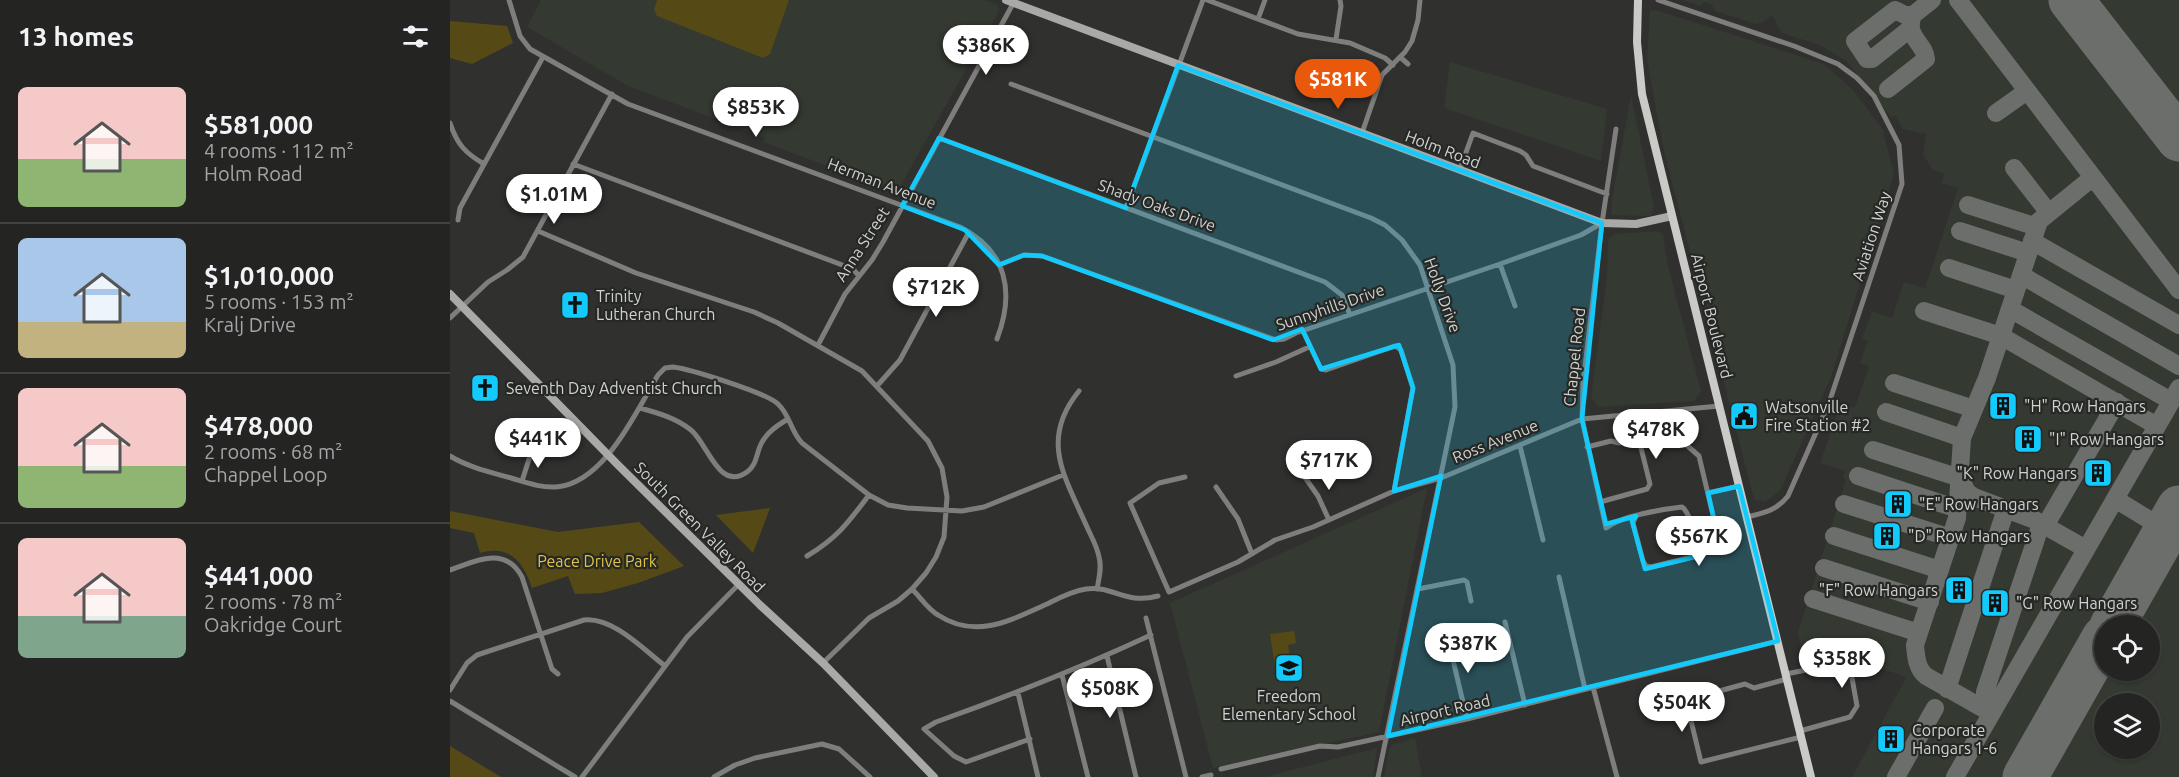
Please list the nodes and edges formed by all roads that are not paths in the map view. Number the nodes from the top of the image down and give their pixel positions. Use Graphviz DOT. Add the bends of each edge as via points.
graph roads {
  1 [pos="509,0"];
  2 [pos="1205,0"];
  3 [pos="1265,0"];
  4 [pos="1340,0"];
  5 [pos="1420,0"];
  6 [pos="1638,0"];
  7 [pos="1658,0"];
  8 [pos="1011,1"];
  9 [pos="1258,19"];
  10 [pos="1336,39"];
  11 [pos="543,57"];
  12 [pos="1400,57"];
  13 [pos="1393,64"];
  14 [pos="1408,64"];
  15 [pos="1178,65"];
  16 [pos="1011,84"];
  17 [pos="612,94"];
  18 [pos="450,123"];
  19 [pos="1616,129"];
  20 [pos="1362,133"];
  21 [pos="1152,136"];
  22 [pos="939,138"];
  23 [pos="484,164"];
  24 [pos="573,164"];
  25 [pos="1460,170"];
  26 [pos="1607,194"];
  27 [pos="902,206"];
  28 [pos="1126,207"];
  29 [pos="1672,216"];
  30 [pos="458,220"];
  31 [pos="1602,223"];
  32 [pos="538,231"];
  33 [pos="969,232"];
  34 [pos="1500,264"];
  35 [pos="999,265"];
  36 [pos="859,276"];
  37 [pos="1429,288"];
  38 [pos="450,294"];
  39 [pos="1515,306"];
  40 [pos="463,307"];
  41 [pos="1350,315"];
  42 [pos="450,318"];
  43 [pos="1303,331"];
  44 [pos="997,339"];
  45 [pos="818,345"];
  46 [pos="1309,346"];
  47 [pos="1236,376"];
  48 [pos="877,386"];
  49 [pos="1079,391"];
  50 [pos="1719,406"];
  51 [pos="640,408"];
  52 [pos="788,419"];
  53 [pos="1582,419"];
  54 [pos="1683,442"];
  55 [pos="1520,446"];
  56 [pos="1587,447"];
  57 [pos="532,450"];
  58 [pos="608,454"];
  59 [pos="450,456"];
  60 [pos="1064,475"];
  61 [pos="1304,476"];
  62 [pos="1185,477"];
  63 [pos="1441,478"];
  64 [pos="522,481"];
  65 [pos="1739,486"];
  66 [pos="1215,487"];
  67 [pos="1394,491"];
  68 [pos="1708,493"];
  69 [pos="869,495"];
  70 [pos="1600,502"];
  71 [pos="947,510"];
  72 [pos="1636,516"];
  73 [pos="1747,517"];
  74 [pos="1329,520"];
  75 [pos="1715,524"];
  76 [pos="1693,531"];
  77 [pos="1543,540"];
  78 [pos="1721,549"];
  79 [pos="1252,554"];
  80 [pos="807,556"];
  81 [pos="450,570"];
  82 [pos="1559,577"];
  83 [pos="739,584"];
  84 [pos="1097,589"];
  85 [pos="1418,589"];
  86 [pos="912,590"];
  87 [pos="1158,596"];
  88 [pos="1471,601"];
  89 [pos="1146,618"];
  90 [pos="1506,622"];
  91 [pos="539,633"];
  92 [pos="1151,635"];
  93 [pos="1447,635"];
  94 [pos="1778,641"];
  95 [pos="1107,656"];
  96 [pos="823,663"];
  97 [pos="665,666"];
  98 [pos="558,674"];
  99 [pos="1062,675"];
  100 [pos="1786,676"];
  101 [pos="1593,687"];
  102 [pos="1585,689"];
  103 [pos="450,690"];
  104 [pos="1018,693"];
  105 [pos="450,701"];
  106 [pos="1525,705"];
  107 [pos="1467,719"];
  108 [pos="1801,734"];
  109 [pos="1388,736"];
  110 [pos="1030,739"];
  111 [pos="1221,770"];
  112 [pos="1211,775"];
  113 [pos="575,777"];
  114 [pos="582,777"];
  115 [pos="714,777"];
  116 [pos="870,777"];
  117 [pos="934,777"];
  118 [pos="1038,777"];
  119 [pos="1088,777"];
  120 [pos="1136,777"];
  121 [pos="1186,777"];
  122 [pos="1202,777"];
  123 [pos="1378,777"];
  124 [pos="1617,777"];
  125 [pos="1811,777"];
  1 -- 11 [label="street, Herman Avenue" via="522,40"];
  2 -- 9 [label="street"];
  2 -- 15 [label="street"];
  3 -- 9 [label="street"];
  4 -- 10 [label="street"];
  5 -- 12 [label="street" via="1414,36"];
  6 -- 29 [label="main road, Airport Boulevard" via="1642,94"];
  7 -- 73 [label="street, Aviation Way" via="1838,63 1874,96 1899,146 1902,184 1829,403 1788,496 1767,513"];
  8 -- 15 [label="street, Holm Road"];
  8 -- 22 [label="street, Anna Street"];
  9 -- 10 [label="street" via="1298,34"];
  10 -- 13 [label="street"];
  11 -- 17 [label="street, Herman Avenue"];
  11 -- 23 [label="street"];
  12 -- 13 [label="street"];
  12 -- 14 [label="street"];
  13 -- 20 [label="street" via="1382,75"];
  15 -- 20 [label="street, Holm Road"];
  15 -- 21 [label="street"];
  16 -- 21 [label="street, Holly Drive"];
  17 -- 24 [label="street"];
  17 -- 27 [label="street, Herman Avenue"];
  18 -- 23 [label="street" via="462,148"];
  19 -- 26 [label="street, Chappel Road"];
  20 -- 25 [label="street, Holm Road"];
  21 -- 28 [label="street"];
  21 -- 37 [label="street, Holly Drive" via="1378,222 1412,251"];
  22 -- 27 [label="street, Anna Street"];
  22 -- 28 [label="street, Shady Oaks Drive"];
  23 -- 30 [label="street" via="460,208"];
  24 -- 32 [label="street"];
  24 -- 36 [label="street" via="853,269"];
  25 -- 26 [label="street" via="1473,133 1520,151 1533,166"];
  25 -- 31 [label="street, Holm Road"];
  26 -- 31 [label="street, Chappel Road"];
  27 -- 33 [label="street, Herman Avenue"];
  27 -- 36 [label="street, Anna Street"];
  28 -- 41 [label="street, Shady Oaks Drive" via="1325,282 1342,295"];
  29 -- 31 [label="street, Holm Road" via="1636,224"];
  29 -- 50 [label="main road, Airport Boulevard"];
  31 -- 34 [label="street, Sunnyhills Drive" via="1581,235"];
  31 -- 53 [label="street, Chappel Road"];
  32 -- 40 [label="street" via="519,261 488,282"];
  32 -- 45 [label="street" via="636,273 754,312"];
  33 -- 35 [label="street, Herman Avenue" via="986,246"];
  33 -- 48 [label="street" via="900,360"];
  34 -- 37 [label="street, Sunnyhills Drive"];
  34 -- 39 [label="street"];
  35 -- 43 [label="street, Sunnyhills Drive" via="1024,255 1042,256 1273,340"];
  35 -- 44 [label="street" via="1007,301"];
  36 -- 45 [label="street, Anna Street"];
  37 -- 41 [label="street, Sunnyhills Drive"];
  37 -- 63 [label="street, Holly Drive" via="1453,365 1455,385 1455,407"];
  38 -- 40 [label="street, South Green Valley Road"];
  40 -- 42 [label="street"];
  40 -- 58 [label="street, South Green Valley Road"];
  41 -- 43 [label="street, Sunnyhills Drive"];
  43 -- 46 [label="street"];
  45 -- 48 [label="street" via="857,368"];
  46 -- 47 [label="street"];
  46 -- 67 [label="street" via="1321,369 1326,370 1395,346 1400,348 1413,388"];
  48 -- 71 [label="street" via="932,446 944,475"];
  49 -- 60 [label="street" via="1065,410 1058,432"];
  50 -- 53 [label="street, Ross Avenue"];
  50 -- 65 [label="main road, Airport Boulevard"];
  51 -- 52 [label="street" via="658,375 673,366 765,395 778,404"];
  51 -- 52 [label="street" via="686,427 704,445 718,470 732,476 749,471 763,440"];
  51 -- 58 [label="street"];
  52 -- 69 [label="street" via="802,443"];
  53 -- 55 [label="street, Ross Avenue"];
  53 -- 56 [label="street, Chappel Road"];
  54 -- 68 [label="street" via="1699,456"];
  55 -- 63 [label="street, Ross Avenue"];
  55 -- 77 [label="street"];
  56 -- 70 [label="street, Chappel Road"];
  56 -- 70 [label="street" via="1637,440 1650,484 1647,489"];
  57 -- 64 [label="street"];
  58 -- 64 [label="street" via="584,476 564,486 545,487"];
  58 -- 83 [label="street, South Green Valley Road"];
  59 -- 64 [label="street"];
  60 -- 71 [label="street" via="977,509"];
  60 -- 84 [label="street" via="1098,552"];
  61 -- 74 [label="street"];
  62 -- 79 [label="street" via="1159,483 1130,503 1169,592"];
  63 -- 67 [label="street, Ross Avenue"];
  63 -- 85 [label="street, Holly Drive"];
  65 -- 68 [label="street"];
  65 -- 73 [label="main road, Airport Boulevard"];
  66 -- 79 [label="street" via="1238,519"];
  67 -- 74 [label="street"];
  68 -- 75 [label="street"];
  69 -- 71 [label="street" via="897,507"];
  69 -- 80 [label="street" via="828,544"];
  70 -- 72 [label="street, Chappel Road" via="1606,528"];
  71 -- 86 [label="street" via="940,547"];
  72 -- 76 [label="street" via="1682,507 1688,511"];
  72 -- 76 [label="street" via="1633,523 1648,567 1694,556 1697,548"];
  73 -- 94 [label="main road, Airport Boulevard"];
  74 -- 79 [label="street" via="1275,540"];
  75 -- 76 [label="street"];
  75 -- 78 [label="street"];
  81 -- 91 [label="street" via="491,558 512,564 522,577"];
  82 -- 102 [label="street"];
  83 -- 96 [label="street, South Green Valley Road"];
  83 -- 97 [label="street" via="693,630"];
  84 -- 86 [label="street" via="1080,590 1000,624 977,628 939,616"];
  84 -- 87 [label="street" via="1136,599"];
  85 -- 88 [label="street" via="1464,580"];
  85 -- 109 [label="street, Holly Drive"];
  86 -- 96 [label="street" via="869,618"];
  89 -- 92 [label="street"];
  90 -- 106 [label="street"];
  91 -- 97 [label="street" via="584,620 601,621"];
  91 -- 98 [label="street" via="552,669"];
  91 -- 103 [label="street" via="477,655 467,663"];
  92 -- 95 [label="street"];
  92 -- 121 [label="street"];
  93 -- 107 [label="street"];
  94 -- 100 [label="main road, Airport Boulevard"];
  94 -- 101 [label="street, Airport Road"];
  95 -- 99 [label="street"];
  95 -- 120 [label="street"];
  96 -- 117 [label="street, South Green Valley Road"];
  97 -- 114 [label="street"];
  99 -- 104 [label="street"];
  99 -- 119 [label="street"];
  100 -- 108 [label="main road, Airport Boulevard"];
  100 -- 108 [label="street" via="1841,663 1850,666 1857,706 1850,717"];
  100 -- 108 [label="street" via="1754,688 1745,684 1686,700 1701,762"];
  101 -- 102 [label="street, Airport Road"];
  101 -- 124 [label="street"];
  102 -- 106 [label="street, Airport Road"];
  104 -- 110 [label="street"];
  104 -- 110 [label="street" via="924,729 966,762"];
  105 -- 113 [label="street"];
  106 -- 107 [label="street, Airport Road"];
  107 -- 109 [label="street, Airport Road"];
  108 -- 125 [label="main road, Airport Boulevard"];
  109 -- 111 [label="street, Airport Road" via="1338,747 1320,746"];
  109 -- 123 [label="street, Holly Drive"];
  110 -- 118 [label="street"];
  112 -- 122 [label="street"];
  115 -- 116 [label="street" via="755,758 822,744 839,749"];
}
